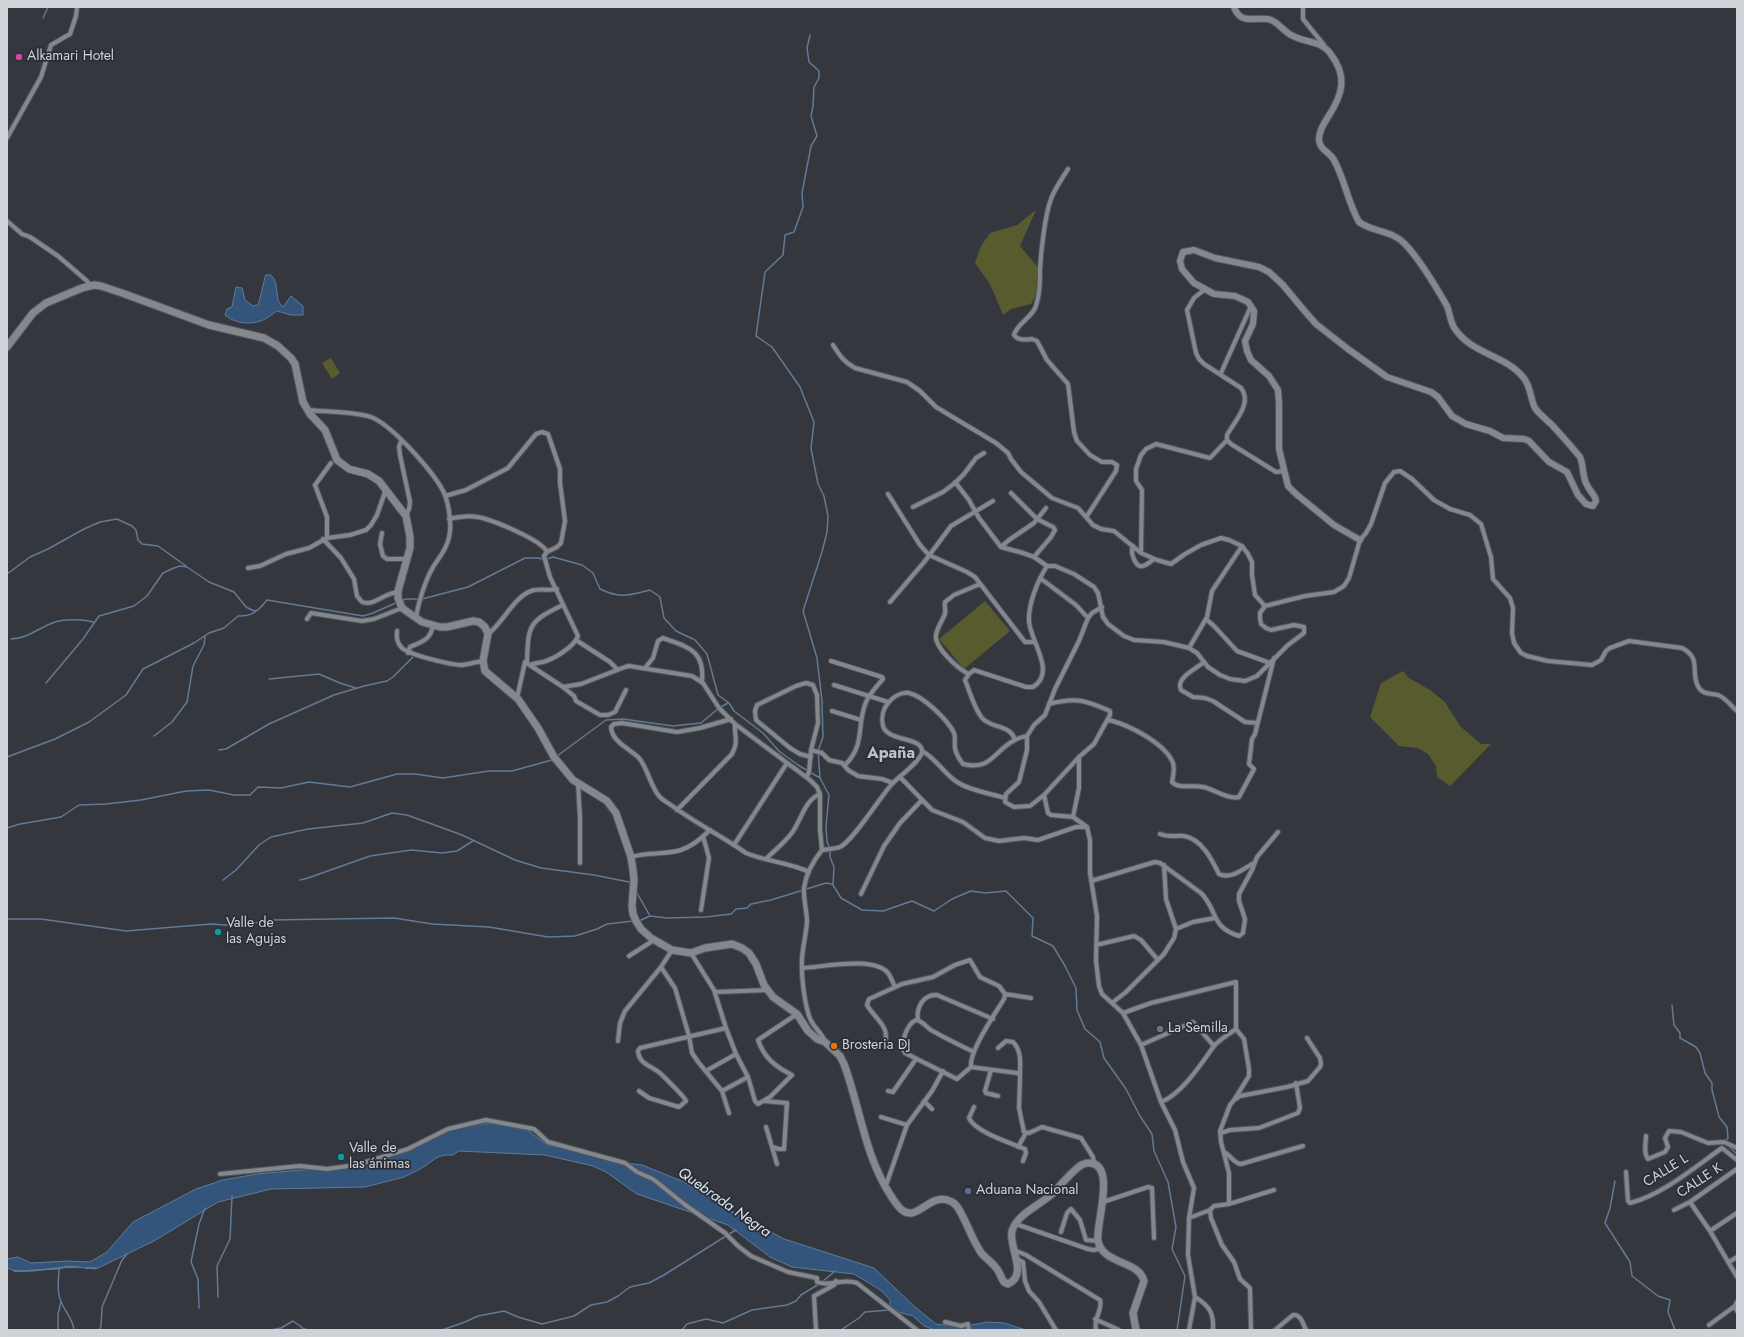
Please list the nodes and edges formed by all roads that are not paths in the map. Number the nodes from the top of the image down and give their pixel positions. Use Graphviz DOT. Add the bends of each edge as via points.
graph roads {
  1 [pos="77,7"];
  2 [pos="1234,7"];
  3 [pos="1303,7"];
  4 [pos="1324,45"];
  5 [pos="7,138"];
  6 [pos="1068,169"];
  7 [pos="7,221"];
  8 [pos="90,286"];
  9 [pos="1204,290"];
  10 [pos="1250,306"];
  11 [pos="834,345"];
  12 [pos="7,347"];
  13 [pos="1221,373"];
  14 [pos="307,410"];
  15 [pos="1227,440"];
  16 [pos="401,441"];
  17 [pos="984,453"];
  18 [pos="331,463"];
  19 [pos="1284,471"];
  20 [pos="955,482"];
  21 [pos="386,489"];
  22 [pos="1012,493"];
  23 [pos="888,494"];
  24 [pos="445,496"];
  25 [pos="993,501"];
  26 [pos="913,507"];
  27 [pos="1046,508"];
  28 [pos="975,512"];
  29 [pos="406,516"];
  30 [pos="1087,516"];
  31 [pos="449,519"];
  32 [pos="1037,519"];
  33 [pos="382,533"];
  34 [pos="325,539"];
  35 [pos="1360,540"];
  36 [pos="1133,546"];
  37 [pos="1242,546"];
  38 [pos="1001,547"];
  39 [pos="547,552"];
  40 [pos="1141,553"];
  41 [pos="929,555"];
  42 [pos="1034,557"];
  43 [pos="408,559"];
  44 [pos="1154,559"];
  45 [pos="1046,566"];
  46 [pos="248,568"];
  47 [pos="1040,578"];
  48 [pos="980,584"];
  49 [pos="557,590"];
  50 [pos="398,595"];
  51 [pos="890,602"];
  52 [pos="563,605"];
  53 [pos="1265,606"];
  54 [pos="402,607"];
  55 [pos="1102,607"];
  56 [pos="416,618"];
  57 [pos="1088,618"];
  58 [pos="307,619"];
  59 [pos="1206,619"];
  60 [pos="433,625"];
  61 [pos="397,631"];
  62 [pos="488,634"];
  63 [pos="576,640"];
  64 [pos="1035,642"];
  65 [pos="1189,648"];
  66 [pos="408,652"];
  67 [pos="1274,658"];
  68 [pos="831,660"];
  69 [pos="483,661"];
  70 [pos="1204,662"];
  71 [pos="529,663"];
  72 [pos="1270,663"];
  73 [pos="645,668"];
  74 [pos="617,670"];
  75 [pos="969,674"];
  76 [pos="702,682"];
  77 [pos="834,685"];
  78 [pos="563,686"];
  79 [pos="626,690"];
  80 [pos="869,696"];
  81 [pos="517,698"];
  82 [pos="888,702"];
  83 [pos="1049,704"];
  84 [pos="832,711"];
  85 [pos="1737,711"];
  86 [pos="731,720"];
  87 [pos="861,720"];
  88 [pos="1109,720"];
  89 [pos="1257,723"];
  90 [pos="735,724"];
  91 [pos="1027,736"];
  92 [pos="1015,740"];
  93 [pos="813,750"];
  94 [pos="922,751"];
  95 [pos="811,757"];
  96 [pos="1079,757"];
  97 [pos="787,764"];
  98 [pos="844,765"];
  99 [pos="807,776"];
  100 [pos="900,777"];
  101 [pos="578,783"];
  102 [pos="893,783"];
  103 [pos="820,794"];
  104 [pos="1044,795"];
  105 [pos="1005,798"];
  106 [pos="922,800"];
  107 [pos="677,810"];
  108 [pos="1073,817"];
  109 [pos="1087,827"];
  110 [pos="710,830"];
  111 [pos="1278,832"];
  112 [pos="1160,834"];
  113 [pos="703,836"];
  114 [pos="734,845"];
  115 [pos="822,850"];
  116 [pos="631,857"];
  117 [pos="766,859"];
  118 [pos="580,863"];
  119 [pos="1255,863"];
  120 [pos="1164,865"];
  121 [pos="809,872"];
  122 [pos="1091,881"];
  123 [pos="861,894"];
  124 [pos="701,910"];
  125 [pos="1215,918"];
  126 [pos="1176,929"];
  127 [pos="654,940"];
  128 [pos="1096,945"];
  129 [pos="672,950"];
  130 [pos="691,953"];
  131 [pos="629,956"];
  132 [pos="1158,960"];
  133 [pos="661,967"];
  134 [pos="803,968"];
  135 [pos="895,987"];
  136 [pos="769,990"];
  137 [pos="715,992"];
  138 [pos="1005,994"];
  139 [pos="1031,998"];
  140 [pos="1112,1003"];
  141 [pos="1123,1013"];
  142 [pos="797,1014"];
  143 [pos="993,1019"];
  144 [pos="918,1020"];
  145 [pos="726,1028"];
  146 [pos="1236,1028"];
  147 [pos="689,1036"];
  148 [pos="1307,1038"];
  149 [pos="618,1041"];
  150 [pos="825,1042"];
  151 [pos="884,1042"];
  152 [pos="1141,1045"];
  153 [pos="1214,1046"];
  154 [pos="998,1048"];
  155 [pos="974,1052"];
  156 [pos="736,1054"];
  157 [pos="916,1059"];
  158 [pos="971,1067"];
  159 [pos="991,1070"];
  160 [pos="706,1071"];
  161 [pos="943,1072"];
  162 [pos="1020,1075"];
  163 [pos="748,1077"];
  164 [pos="1296,1084"];
  165 [pos="639,1091"];
  166 [pos="722,1091"];
  167 [pos="888,1091"];
  168 [pos="998,1096"];
  169 [pos="1234,1100"];
  170 [pos="764,1101"];
  171 [pos="924,1101"];
  172 [pos="1161,1102"];
  173 [pos="974,1107"];
  174 [pos="932,1109"];
  175 [pos="729,1113"];
  176 [pos="881,1117"];
  177 [pos="908,1125"];
  178 [pos="766,1127"];
  179 [pos="1026,1133"];
  180 [pos="1221,1133"];
  181 [pos="1646,1136"];
  182 [pos="1722,1142"];
  183 [pos="1303,1146"];
  184 [pos="772,1147"];
  185 [pos="1018,1147"];
  186 [pos="1722,1148"];
  187 [pos="1737,1148"];
  188 [pos="1224,1152"];
  189 [pos="1737,1160"];
  190 [pos="1023,1161"];
  191 [pos="1094,1162"];
  192 [pos="776,1164"];
  193 [pos="1737,1170"];
  194 [pos="1626,1172"];
  195 [pos="220,1174"];
  196 [pos="885,1188"];
  197 [pos="1274,1190"];
  198 [pos="1103,1202"];
  199 [pos="1690,1202"];
  200 [pos="1229,1204"];
  201 [pos="1210,1210"];
  202 [pos="1674,1210"];
  203 [pos="1737,1213"];
  204 [pos="1189,1218"];
  205 [pos="1016,1224"];
  206 [pos="1710,1230"];
  207 [pos="1061,1232"];
  208 [pos="1154,1238"];
  209 [pos="1099,1245"];
  210 [pos="1014,1250"];
  211 [pos="1737,1257"];
  212 [pos="1016,1259"];
  213 [pos="1729,1262"];
  214 [pos="1737,1277"];
  215 [pos="836,1281"];
  216 [pos="1195,1297"];
  217 [pos="1736,1304"];
  218 [pos="1737,1311"];
  219 [pos="1095,1319"];
  220 [pos="945,1322"];
  221 [pos="1709,1326"];
  222 [pos="816,1330"];
  223 [pos="917,1330"];
  224 [pos="969,1330"];
  225 [pos="1056,1330"];
  226 [pos="1096,1330"];
  227 [pos="1119,1330"];
  228 [pos="1136,1330"];
  229 [pos="1189,1330"];
  230 [pos="1213,1330"];
  231 [pos="1251,1330"];
  232 [pos="1275,1330"];
  233 [pos="1306,1330"];
  1 -- 5 [label="street" via="70,34 51,45 41,77"];
  2 -- 4 [label="street" via="1244,18 1271,20 1291,36"];
  3 -- 4 [label="street" via="1303,19"];
  4 -- 9 [label="street" via="1332,54 1342,76 1342,86 1320,134 1320,144 1338,168 1359,222 1365,227 1385,231 1404,243 1431,279 1461,336 1480,351 1506,362 1523,377 1530,388 1535,408 1580,457 1586,483 1595,496 1595,504 1586,504 1578,495 1567,472 1549,462 1529,441 1503,438 1466,424 1452,416 1431,392 1397,382 1379,371 1316,324 1269,272 1259,267 1188,250 1181,256 1182,269"];
  6 -- 30 [label="street" via="1049,205 1039,295 1035,308 1014,335 1018,339 1036,341 1068,384 1077,441 1090,455 1102,462 1117,465 1116,471"];
  7 -- 8 [label="street" via="22,234 58,256"];
  8 -- 12 [label="main road" via="46,303 33,313"];
  8 -- 14 [label="main road" via="106,287 209,325 251,334 271,342 291,358"];
  9 -- 10 [label="street" via="1214,294 1235,296 1248,302"];
  9 -- 13 [label="street" via="1189,306 1188,320 1199,359"];
  10 -- 13 [label="street"];
  10 -- 19 [label="street" via="1254,311 1254,318 1245,341 1247,351 1251,360 1269,376 1278,390 1279,449"];
  11 -- 30 [label="street" via="842,359 855,368 914,386 936,407 996,443 1008,453 1021,472 1044,491 1057,500 1078,508"];
  13 -- 15 [label="street" via="1246,395 1244,407"];
  14 -- 16 [label="street" via="370,417 391,430"];
  14 -- 21 [label="main road" via="325,430 340,463 349,469 375,477"];
  15 -- 19 [label="street" via="1276,472"];
  15 -- 40 [label="street" via="1210,458 1156,444 1141,455 1136,469 1136,481 1142,490"];
  16 -- 24 [label="street" via="431,474"];
  16 -- 29 [label="street" via="400,455 410,502"];
  17 -- 20 [label="street" via="976,458"];
  18 -- 34 [label="street" via="316,485 327,518"];
  19 -- 35 [label="street" via="1288,486 1296,494 1334,525"];
  20 -- 26 [label="street"];
  20 -- 28 [label="street"];
  21 -- 29 [label="main road"];
  21 -- 34 [label="street" via="377,515 368,528 350,535"];
  22 -- 32 [label="street"];
  23 -- 41 [label="street"];
  24 -- 31 [label="street"];
  24 -- 39 [label="street" via="466,490 508,468 536,434 546,433 551,440 560,469 565,522 561,543"];
  25 -- 28 [label="street"];
  27 -- 32 [label="street"];
  28 -- 38 [label="street"];
  28 -- 41 [label="street" via="951,526"];
  29 -- 43 [label="main road" via="410,537"];
  30 -- 36 [label="street" via="1096,527 1114,531"];
  31 -- 39 [label="street" via="467,516 485,518 535,541"];
  31 -- 56 [label="street" via="450,536 446,549 432,570"];
  32 -- 38 [label="street"];
  32 -- 42 [label="street" via="1055,530"];
  33 -- 43 [label="street" via="380,544 383,556 387,559"];
  34 -- 46 [label="street" via="309,548"];
  34 -- 50 [label="street" via="354,579 357,596 362,602 370,603 390,593"];
  35 -- 53 [label="street" via="1349,578 1344,586 1334,592"];
  35 -- 85 [label="street" via="1370,524 1385,483 1394,472 1400,471 1434,500 1450,509 1470,515 1481,524 1491,557 1493,579 1512,602 1512,633 1516,648 1521,653 1534,659 1592,665 1601,660 1610,648 1630,641 1682,648 1693,658 1700,689 1717,694"];
  36 -- 40 [label="street"];
  36 -- 44 [label="street" via="1131,550 1138,566 1142,567"];
  37 -- 44 [label="street" via="1221,538 1194,548 1171,564"];
  37 -- 53 [label="street" via="1252,562 1255,595"];
  37 -- 59 [label="street" via="1212,590"];
  38 -- 42 [label="street"];
  39 -- 49 [label="street" via="544,560"];
  40 -- 44 [label="street"];
  41 -- 48 [label="street" via="967,572"];
  41 -- 51 [label="street"];
  42 -- 45 [label="street"];
  43 -- 50 [label="main road"];
  45 -- 47 [label="street"];
  45 -- 55 [label="street" via="1055,566 1094,586"];
  47 -- 57 [label="street" via="1076,605"];
  47 -- 64 [label="street" via="1029,621"];
  48 -- 64 [label="street" via="1025,642"];
  48 -- 75 [label="street" via="954,595 945,602 945,614 936,633 936,641 941,650"];
  49 -- 52 [label="street"];
  49 -- 62 [label="street" via="528,592"];
  50 -- 54 [label="main road"];
  52 -- 63 [label="street" via="578,636"];
  52 -- 71 [label="street" via="540,616 533,624 528,634"];
  53 -- 67 [label="street" via="1260,618 1261,624 1266,628 1271,630 1294,625 1304,627 1305,630"];
  54 -- 56 [label="main road"];
  54 -- 58 [label="street" via="374,619 362,621 311,614"];
  55 -- 57 [label="street"];
  55 -- 65 [label="street" via="1103,617 1108,624 1124,636 1134,640 1164,642"];
  56 -- 60 [label="main road"];
  57 -- 83 [label="street"];
  59 -- 65 [label="street"];
  59 -- 72 [label="street" via="1237,651"];
  60 -- 62 [label="main road" via="447,627 473,621 483,624"];
  60 -- 66 [label="street" via="426,640 410,648"];
  61 -- 66 [label="street" via="397,640"];
  62 -- 69 [label="main road"];
  63 -- 71 [label="street" via="548,660"];
  63 -- 74 [label="street" via="610,662"];
  64 -- 75 [label="street" via="1042,660 1042,674 1040,681 1033,687 974,670"];
  65 -- 70 [label="street"];
  66 -- 69 [label="street" via="461,665"];
  67 -- 72 [label="street"];
  67 -- 89 [label="street"];
  68 -- 80 [label="street" via="882,677"];
  69 -- 81 [label="main road" via="485,671"];
  70 -- 72 [label="street" via="1220,675 1245,681 1257,676"];
  70 -- 89 [label="street" via="1181,680 1181,690 1192,697 1205,698 1245,722"];
  71 -- 78 [label="street"];
  71 -- 81 [label="street" via="524,664"];
  73 -- 74 [label="street" via="629,666"];
  73 -- 76 [label="street" via="692,676"];
  73 -- 76 [label="street" via="653,658 658,641 663,638 694,651 702,666"];
  74 -- 78 [label="street" via="581,684"];
  75 -- 92 [label="street" via="965,680 982,717 988,723 1009,730"];
  76 -- 86 [label="street" via="719,708"];
  77 -- 80 [label="street"];
  78 -- 79 [label="street" via="576,701 600,715 615,712"];
  80 -- 82 [label="street"];
  80 -- 87 [label="street"];
  81 -- 101 [label="main road" via="552,750 554,757"];
  82 -- 92 [label="street" via="898,695 911,694 939,713 955,735 955,747 963,764 980,766"];
  82 -- 94 [label="street" via="882,718 883,727 887,732 919,745"];
  83 -- 88 [label="street" via="1076,699 1091,703 1110,711"];
  83 -- 91 [label="street" via="1045,715"];
  84 -- 87 [label="street"];
  86 -- 90 [label="street"];
  86 -- 107 [label="street" via="677,732 622,723 611,727 618,741 644,765 660,798"];
  87 -- 98 [label="street" via="858,745"];
  88 -- 89 [label="street" via="1136,731 1162,748 1173,763 1174,784 1201,786 1234,798 1239,797 1254,769 1249,764"];
  88 -- 96 [label="street" via="1094,744"];
  90 -- 97 [label="street"];
  90 -- 107 [label="street" via="737,737 732,754"];
  91 -- 92 [label="street"];
  91 -- 105 [label="street" via="1027,750 1019,782"];
  93 -- 95 [label="street"];
  93 -- 95 [label="street" via="818,722 817,695 813,685 806,683 796,686 757,705 754,714 756,720 790,748"];
  93 -- 98 [label="street" via="822,753 829,760"];
  94 -- 100 [label="street" via="917,761"];
  94 -- 105 [label="street" via="933,757 957,782"];
  95 -- 99 [label="street"];
  96 -- 104 [label="street"];
  96 -- 108 [label="street" via="1079,788"];
  97 -- 99 [label="street"];
  97 -- 114 [label="street"];
  98 -- 102 [label="street" via="858,776"];
  99 -- 103 [label="street" via="818,787"];
  100 -- 102 [label="street"];
  100 -- 106 [label="street"];
  101 -- 116 [label="main road" via="613,807"];
  101 -- 118 [label="street"];
  102 -- 115 [label="street" via="849,839 840,847"];
  103 -- 115 [label="street"];
  103 -- 117 [label="street" via="804,810 791,834"];
  104 -- 105 [label="street" via="1030,806 1014,807 1005,802"];
  104 -- 108 [label="street" via="1048,813"];
  106 -- 109 [label="street" via="938,814 964,822 986,838 999,841 1024,838 1038,840 1076,827"];
  106 -- 123 [label="street" via="900,823 884,846"];
  107 -- 110 [label="street"];
  108 -- 109 [label="street"];
  109 -- 122 [label="street" via="1090,840"];
  110 -- 113 [label="street"];
  110 -- 114 [label="street"];
  111 -- 119 [label="street"];
  112 -- 119 [label="street" via="1166,837 1183,836 1199,843 1213,860 1219,874 1223,876 1232,875"];
  113 -- 116 [label="street" via="680,850"];
  113 -- 124 [label="street" via="708,858"];
  114 -- 117 [label="street" via="746,853"];
  115 -- 121 [label="street"];
  116 -- 127 [label="main road" via="634,880 633,914 641,929"];
  117 -- 121 [label="street" via="791,864"];
  119 -- 125 [label="street" via="1238,896 1245,919 1243,933 1239,936 1226,931"];
  120 -- 122 [label="street" via="1155,862"];
  120 -- 125 [label="street" via="1205,897"];
  120 -- 126 [label="street" via="1166,899"];
  121 -- 134 [label="street" via="804,889 807,924"];
  122 -- 128 [label="street" via="1097,916"];
  125 -- 126 [label="street" via="1193,922"];
  126 -- 132 [label="street" via="1174,938"];
  127 -- 129 [label="main road"];
  127 -- 131 [label="street"];
  128 -- 132 [label="street" via="1134,936 1141,940"];
  128 -- 140 [label="street" via="1099,986 1102,994"];
  129 -- 130 [label="main road"];
  129 -- 133 [label="street"];
  130 -- 136 [label="main road" via="718,945 732,944 742,948 753,959 764,985"];
  130 -- 137 [label="street"];
  132 -- 140 [label="street"];
  133 -- 147 [label="street" via="675,988"];
  133 -- 149 [label="street" via="625,1011"];
  134 -- 135 [label="street" via="874,965 888,973"];
  134 -- 150 [label="street" via="809,1015 812,1024 822,1034"];
  135 -- 138 [label="street" via="933,977 970,960 980,977 999,986"];
  135 -- 151 [label="street" via="867,1002 871,1012 884,1027"];
  136 -- 137 [label="street"];
  136 -- 142 [label="main road" via="773,997"];
  137 -- 145 [label="street"];
  138 -- 139 [label="street"];
  138 -- 143 [label="street"];
  140 -- 141 [label="street"];
  141 -- 146 [label="street" via="1151,1003 1236,982"];
  141 -- 152 [label="street"];
  142 -- 150 [label="main road" via="808,1031"];
  142 -- 170 [label="street" via="758,1040 772,1064 792,1075"];
  143 -- 144 [label="street" via="931,994 920,1006"];
  143 -- 155 [label="street"];
  144 -- 155 [label="street" via="950,1041"];
  144 -- 157 [label="street" via="912,1022 902,1046 905,1053"];
  145 -- 147 [label="street"];
  145 -- 156 [label="street"];
  146 -- 153 [label="street"];
  146 -- 169 [label="street" via="1244,1039 1249,1076"];
  147 -- 160 [label="street" via="692,1052"];
  147 -- 165 [label="street" via="640,1048 638,1051 641,1061 661,1074 685,1097 684,1104 679,1107 649,1098"];
  148 -- 164 [label="street" via="1321,1064 1308,1080"];
  150 -- 196 [label="main road" via="840,1056 844,1064 871,1154"];
  152 -- 153 [label="street" via="1193,1022"];
  152 -- 172 [label="street"];
  153 -- 172 [label="street" via="1212,1052 1190,1077 1169,1099"];
  154 -- 162 [label="street" via="1006,1041 1013,1042 1020,1058"];
  155 -- 158 [label="street"];
  156 -- 160 [label="street"];
  156 -- 163 [label="street"];
  157 -- 161 [label="street"];
  157 -- 167 [label="street" via="893,1092"];
  158 -- 159 [label="street"];
  158 -- 161 [label="street" via="957,1079"];
  159 -- 162 [label="street"];
  159 -- 168 [label="street" via="986,1093"];
  160 -- 166 [label="street"];
  161 -- 171 [label="street"];
  162 -- 179 [label="street" via="1019,1108"];
  163 -- 166 [label="street"];
  163 -- 170 [label="street" via="756,1103"];
  164 -- 169 [label="street" via="1240,1096"];
  164 -- 180 [label="street" via="1300,1108 1298,1113 1259,1128"];
  166 -- 175 [label="street"];
  169 -- 180 [label="street" via="1227,1111"];
  170 -- 184 [label="street" via="787,1103 786,1147 782,1150"];
  171 -- 174 [label="street"];
  171 -- 177 [label="street"];
  172 -- 204 [label="street" via="1175,1130 1183,1162 1194,1188"];
  173 -- 185 [label="street" via="969,1118 974,1125"];
  176 -- 177 [label="street"];
  177 -- 196 [label="street"];
  178 -- 184 [label="street"];
  179 -- 185 [label="street"];
  179 -- 191 [label="street" via="1042,1127 1081,1138"];
  180 -- 188 [label="street"];
  181 -- 182 [label="street" via="1645,1152 1648,1159 1665,1152 1668,1147 1665,1138 1669,1131 1681,1132 1708,1143"];
  182 -- 186 [label="street"];
  182 -- 187 [label="street"];
  183 -- 188 [label="street" via="1241,1164 1236,1163"];
  184 -- 192 [label="street"];
  185 -- 190 [label="street" via="1025,1149"];
  186 -- 189 [label="street"];
  186 -- 194 [label="street, CALLE L" via="1670,1184 1630,1203"];
  188 -- 200 [label="street" via="1229,1173"];
  191 -- 198 [label="main road" via="1104,1178"];
  191 -- 205 [label="main road" via="1080,1166 1051,1195"];
  193 -- 199 [label="street, CALLE K"];
  195 -- 215 [label="street" via="300,1166 327,1169 356,1165 408,1149 448,1129 486,1120 534,1129 548,1142 625,1163 653,1179 726,1233 751,1256 788,1272 817,1278 819,1283 827,1285"];
  196 -- 212 [label="main road" via="900,1209 909,1213 934,1200 952,1202 962,1214 981,1252 1008,1284 1017,1275"];
  197 -- 200 [label="street"];
  198 -- 208 [label="street" via="1148,1187 1152,1188"];
  198 -- 209 [label="main road" via="1098,1221"];
  199 -- 202 [label="street, CALLE K"];
  199 -- 206 [label="street"];
  200 -- 201 [label="street" via="1214,1206"];
  201 -- 204 [label="street"];
  201 -- 231 [label="street" via="1222,1245 1234,1262 1240,1278 1250,1288"];
  203 -- 206 [label="street"];
  204 -- 216 [label="street" via="1188,1255"];
  205 -- 209 [label="street" via="1088,1249 1094,1250"];
  205 -- 210 [label="main road" via="1012,1233"];
  206 -- 213 [label="street"];
  207 -- 209 [label="street" via="1067,1213 1071,1209 1080,1220 1086,1240"];
  209 -- 228 [label="main road" via="1111,1257 1136,1270 1144,1278 1144,1286 1133,1313"];
  210 -- 212 [label="main road"];
  210 -- 219 [label="street" via="1100,1300 1101,1305"];
  211 -- 213 [label="street"];
  212 -- 225 [label="street" via="1023,1262 1025,1281"];
  213 -- 214 [label="street"];
  215 -- 222 [label="street" via="834,1285 814,1296"];
  215 -- 223 [label="street" via="849,1280 857,1283"];
  216 -- 229 [label="street"];
  216 -- 230 [label="street" via="1213,1316"];
  217 -- 218 [label="street"];
  217 -- 221 [label="street"];
  219 -- 226 [label="street"];
  219 -- 227 [label="street"];
  220 -- 224 [label="street" via="961,1326 968,1324"];
  232 -- 233 [label="street" via="1293,1315 1300,1316"];
}
